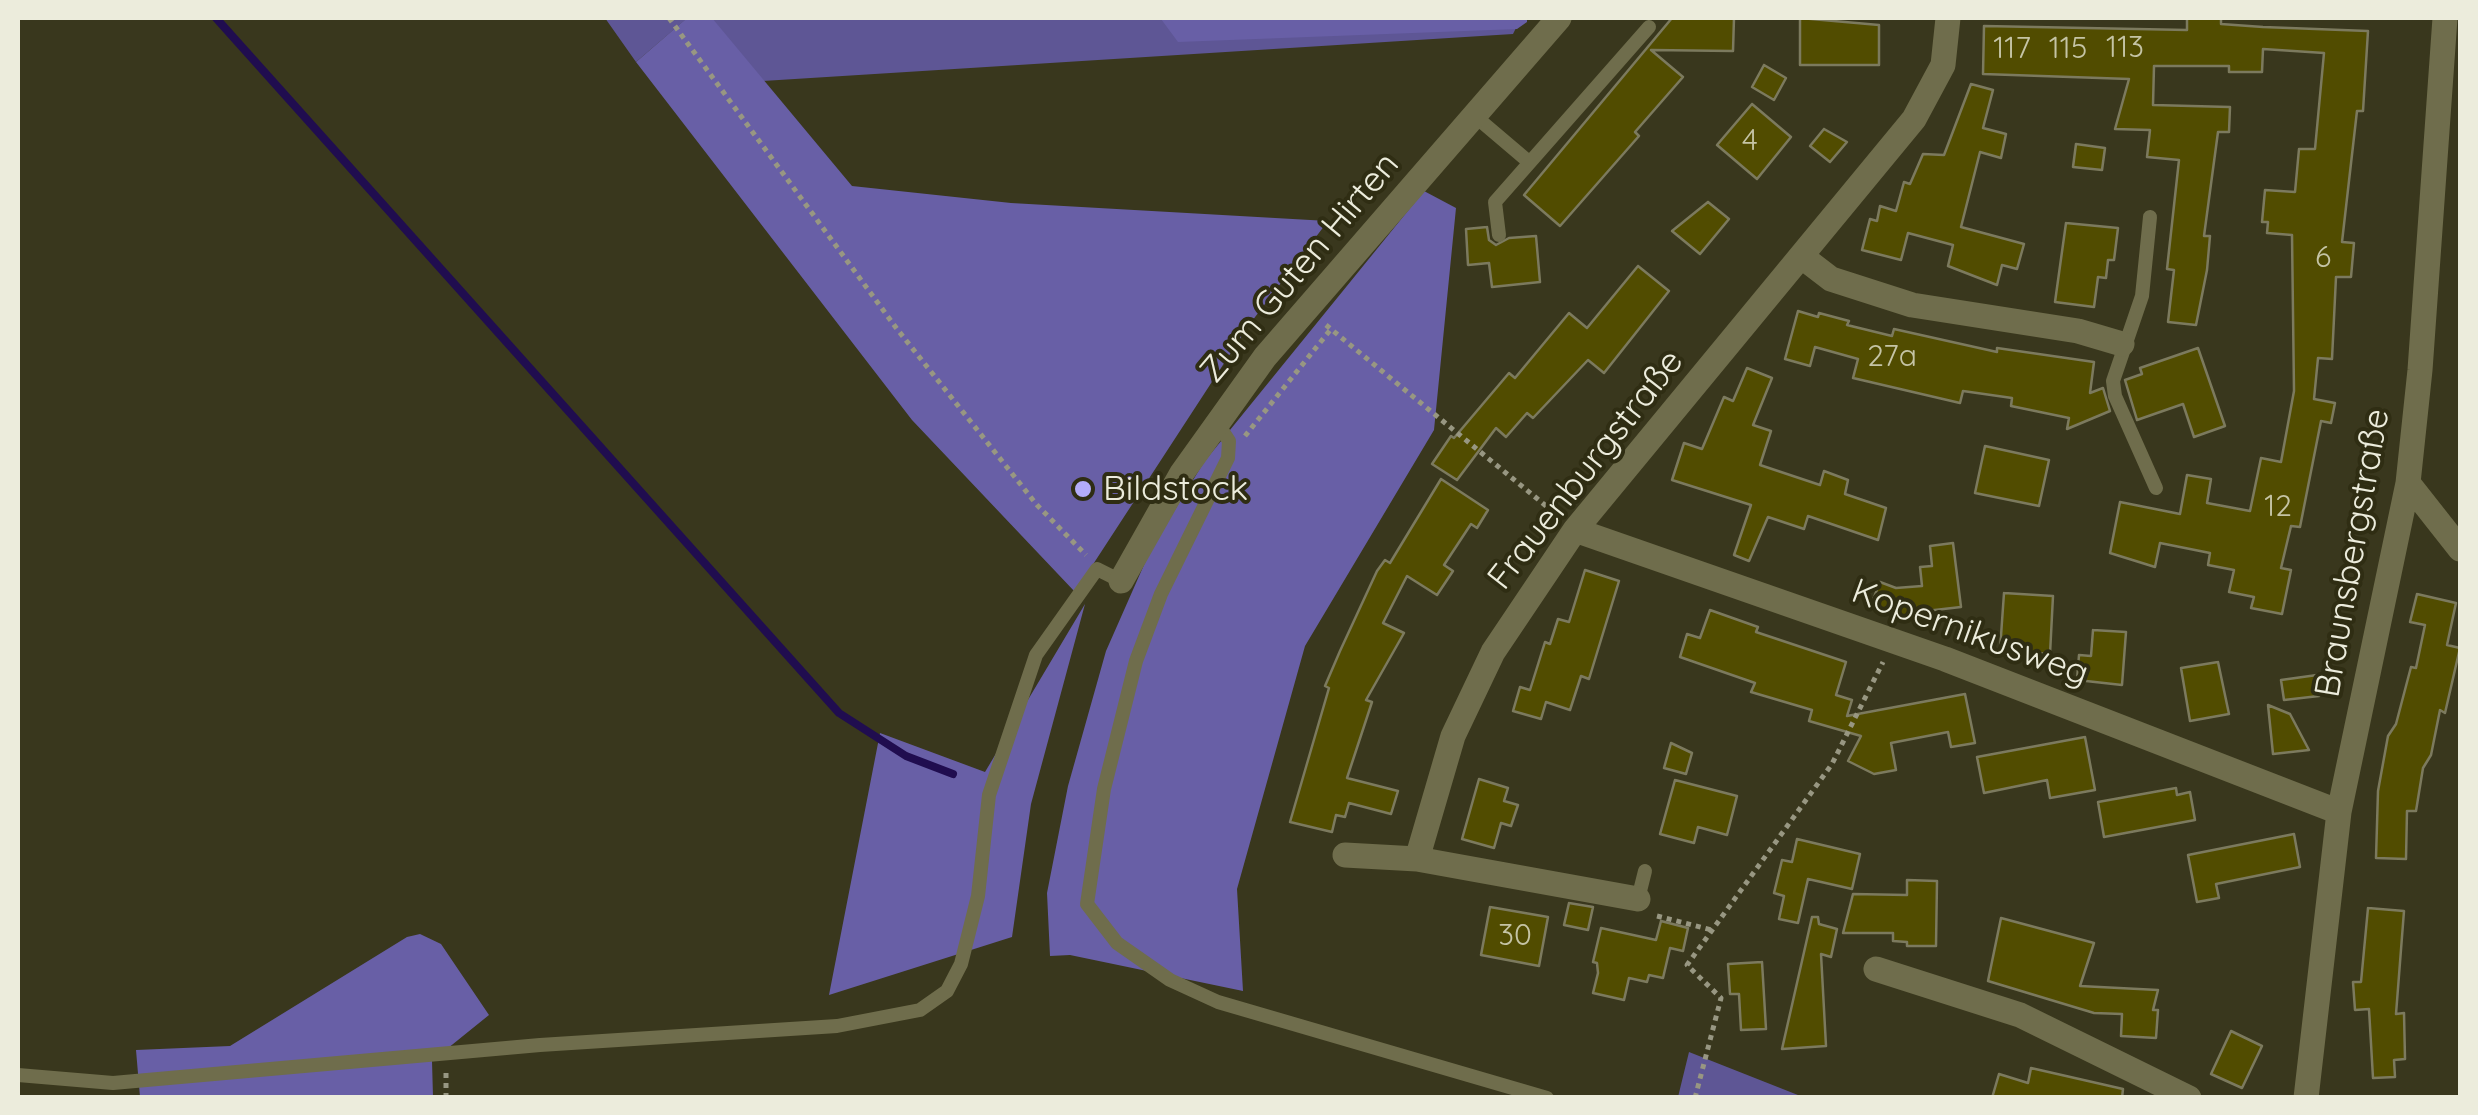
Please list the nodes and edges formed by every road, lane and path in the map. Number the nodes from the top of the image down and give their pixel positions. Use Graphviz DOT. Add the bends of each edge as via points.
graph roads {
  1 [pos="670,18"];
  2 [pos="1559,18"];
  3 [pos="1948,18"];
  4 [pos="2445,18"];
  5 [pos="1649,27"];
  6 [pos="1476,117"];
  7 [pos="1529,162"];
  8 [pos="2150,217"];
  9 [pos="1499,235"];
  10 [pos="1802,256"];
  11 [pos="1307,310"];
  12 [pos="1330,329"];
  13 [pos="2122,344"];
  14 [pos="1216,421"];
  15 [pos="1228,458"];
  16 [pos="2408,483"];
  17 [pos="2156,488"];
  18 [pos="1575,530"];
  19 [pos="2460,549"];
  20 [pos="1098,569"];
  21 [pos="1121,581"];
  22 [pos="1892,641"];
  23 [pos="2338,812"];
  24 [pos="1345,855"];
  25 [pos="1417,859"];
  26 [pos="1645,871"];
  27 [pos="1638,899"];
  28 [pos="1712,930"];
  29 [pos="1876,969"];
  30 [pos="18,1075"];
  31 [pos="1548,1098"];
  32 [pos="1695,1098"];
  33 [pos="2189,1098"];
  34 [pos="2306,1098"];
  1 -- 20 [label="path" via="897,330 1037,505"];
  2 -- 6 [label="street, Zum Guten Hirten"];
  3 -- 10 [label="street, Frauenburgstraße" via="1933,90"];
  4 -- 16 [label="street, Braunsbergstraße"];
  5 -- 7 [label="lane"];
  6 -- 7 [label="lane"];
  6 -- 11 [label="street, Zum Guten Hirten"];
  7 -- 9 [label="lane" via="1495,202"];
  8 -- 13 [label="lane" via="2142,296"];
  10 -- 13 [label="street" via="1831,278 1912,305 2078,330"];
  10 -- 18 [label="street, Frauenburgstraße"];
  11 -- 12 [label="path"];
  11 -- 14 [label="street, Zum Guten Hirten"];
  12 -- 15 [label="path"];
  12 -- 18 [label="path"];
  13 -- 17 [label="lane" via="2115,396"];
  14 -- 15 [label="lane" via="1229,441"];
  14 -- 21 [label="street, Zum Guten Hirten"];
  15 -- 31 [label="lane" via="1136,661 1104,789 1087,904 1117,943 1170,980 1218,1002"];
  16 -- 19 [label="street"];
  16 -- 23 [label="street, Braunsbergstraße"];
  18 -- 22 [label="street, Kopernikusweg"];
  18 -- 25 [label="street, Frauenburgstraße" via="1493,652 1453,736"];
  20 -- 21 [label="lane"];
  20 -- 30 [label="lane" via="1036,654 989,795 978,896 961,964 947,991 920,1010 837,1026 540,1044 113,1083"];
  22 -- 23 [label="street, Kopernikusweg"];
  22 -- 28 [label="path" via="1832,764"];
  23 -- 34 [label="street, Braunsbergstraße"];
  24 -- 25 [label="street"];
  25 -- 27 [label="street"];
  26 -- 27 [label="lane"];
  27 -- 28 [label="path" via="1657,916"];
  28 -- 32 [label="path" via="1687,964 1722,998"];
  29 -- 33 [label="street" via="2020,1014"];
}
